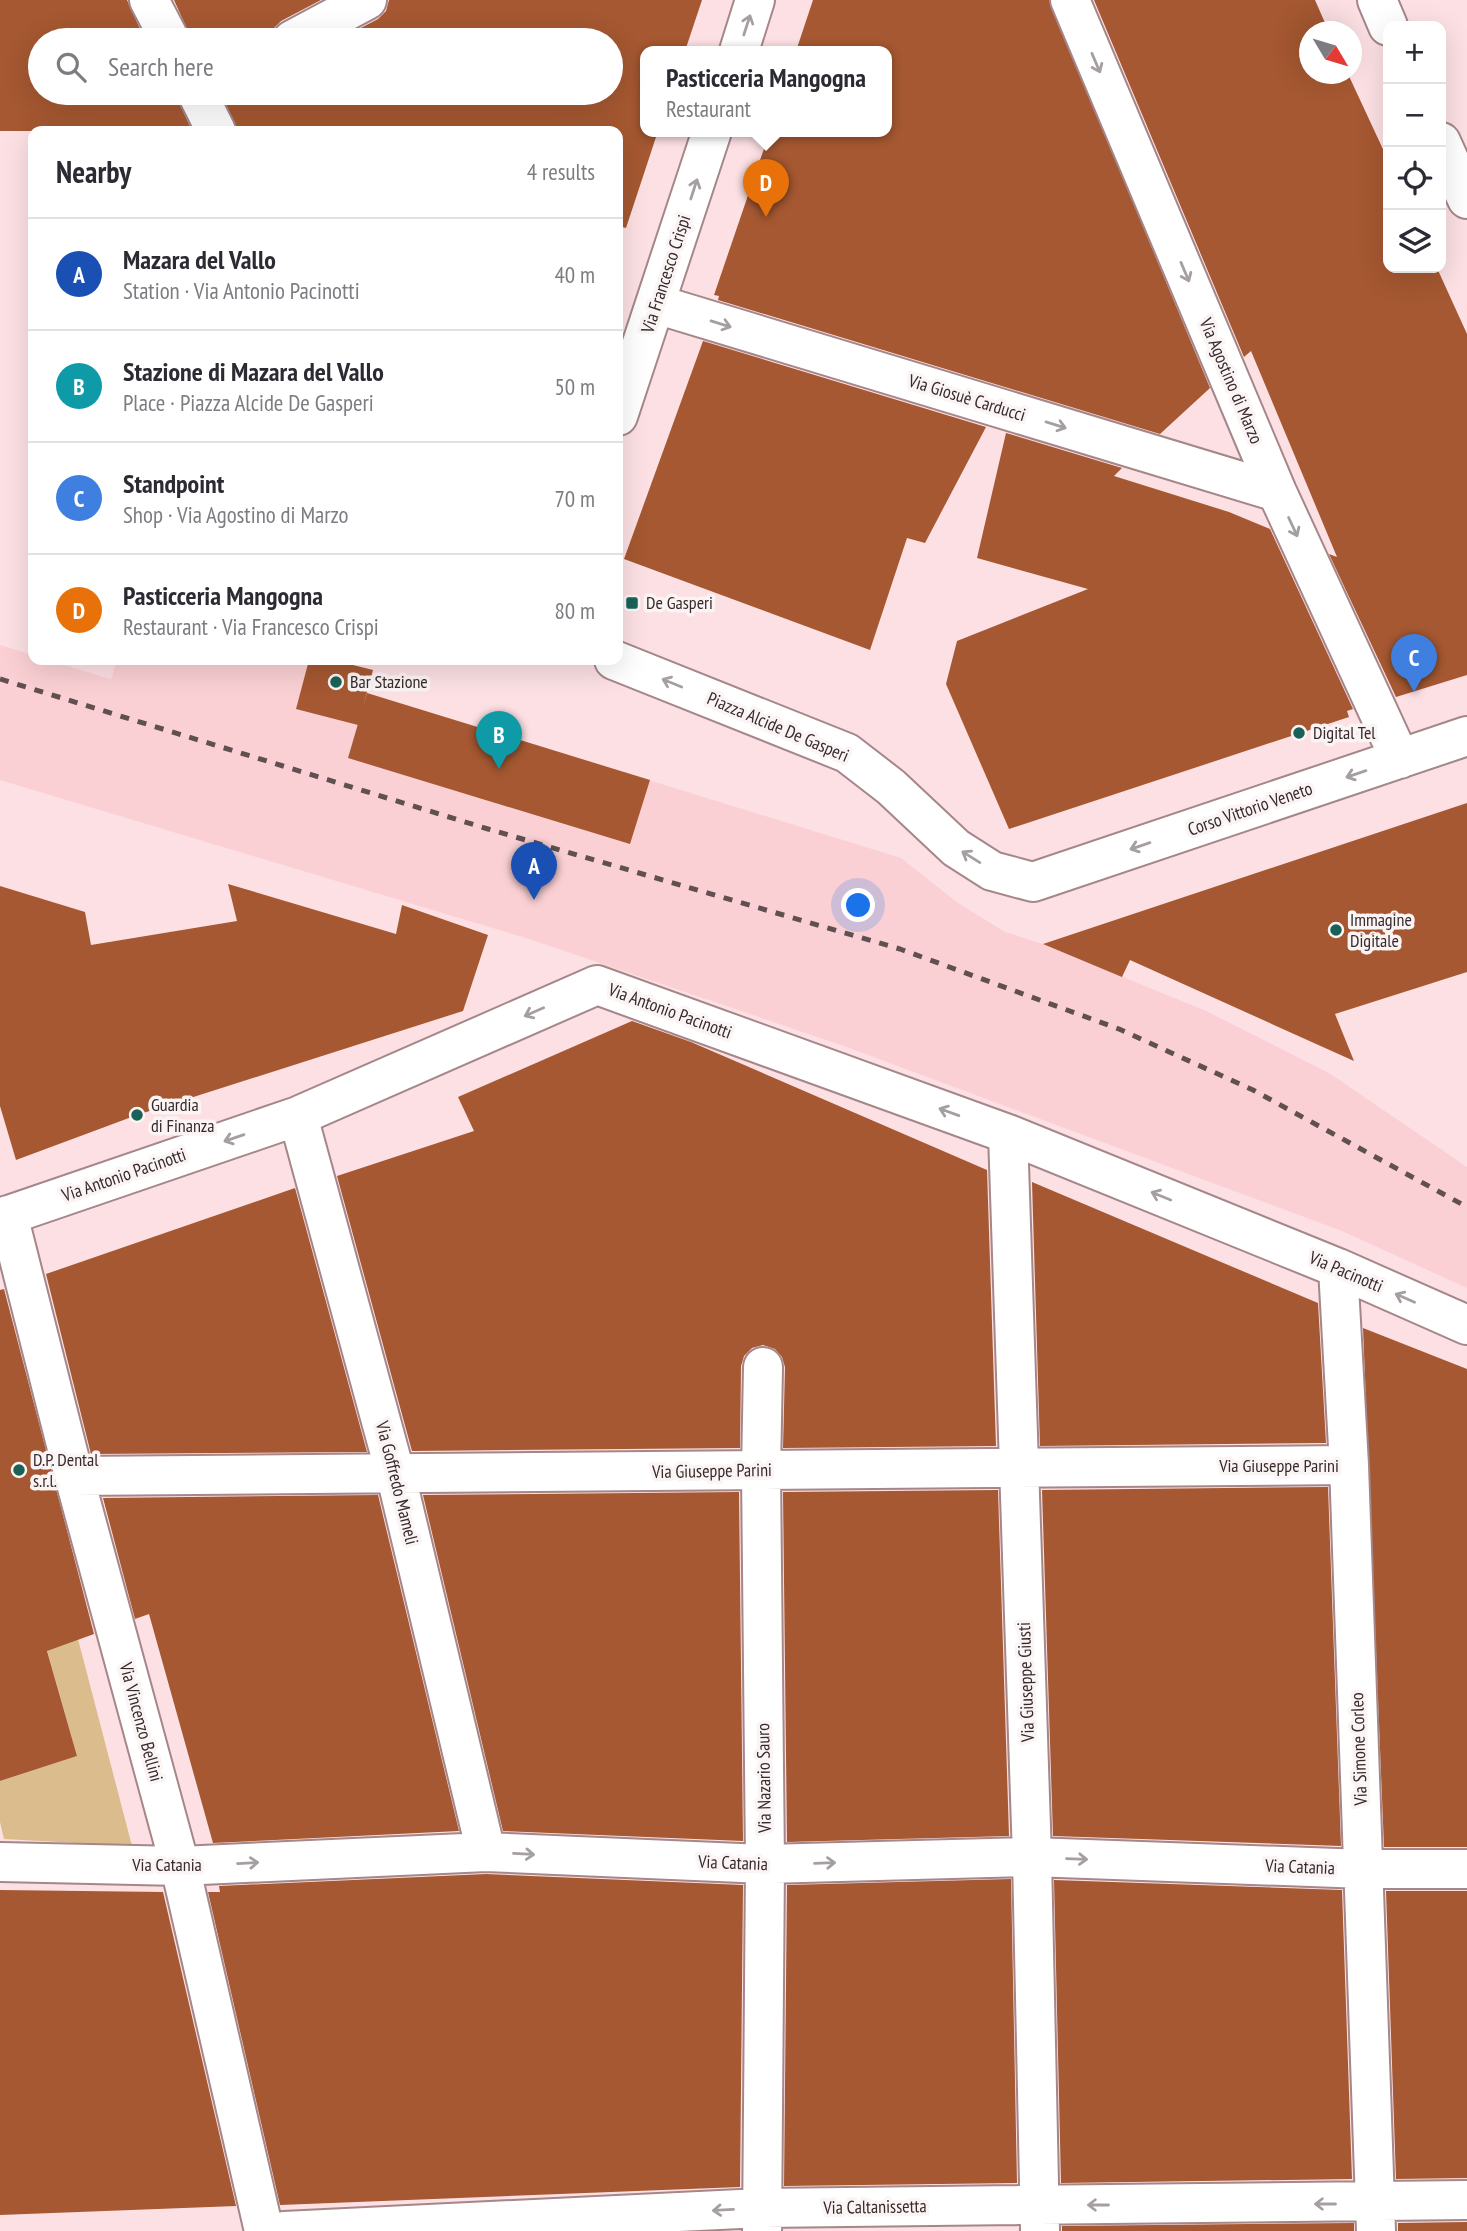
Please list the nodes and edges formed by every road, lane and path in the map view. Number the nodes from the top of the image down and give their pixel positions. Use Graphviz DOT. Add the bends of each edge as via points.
graph roads {
  1 [pos="149,0"];
  2 [pos="368,0"];
  3 [pos="755,0"];
  4 [pos="1070,0"];
  5 [pos="1377,0"];
  6 [pos="1386,21"];
  7 [pos="164,28"];
  8 [pos="315,28"];
  9 [pos="741,46"];
  10 [pos="203,105"];
  11 [pos="214,126"];
  12 [pos="710,137"];
  13 [pos="1443,147"];
  14 [pos="1467,200"];
  15 [pos="656,304"];
  16 [pos="623,401"];
  17 [pos="1277,492"];
  18 [pos="623,664"];
  19 [pos="1467,736"];
  20 [pos="1400,759"];
  21 [pos="1033,882"];
  22 [pos="298,1116"];
  23 [pos="1008,1134"];
  24 [pos="4,1216"];
  25 [pos="1224,1221"];
  26 [pos="1338,1268"];
  27 [pos="1467,1325"];
  28 [pos="763,1367"];
  29 [pos="1349,1465"];
  30 [pos="1018,1468"];
  31 [pos="761,1471"];
  32 [pos="75,1476"];
  33 [pos="396,1476"];
  34 [pos="486,1852"];
  35 [pos="1032,1857"];
  36 [pos="0,1862"];
  37 [pos="765,1864"];
  38 [pos="180,1866"];
  39 [pos="1364,1869"];
  40 [pos="1467,1869"];
  41 [pos="1467,2200"];
  42 [pos="1375,2217"];
  43 [pos="1039,2218"];
  44 [pos="761,2220"];
  45 [pos="264,2231"];
  46 [pos="284,2231"];
  1 -- 7 [label="street"];
  2 -- 8 [label="street"];
  9 -- 3 [label="street, one-way"];
  4 -- 17 [label="street, Via Agostino di Marzo, one-way"];
  5 -- 6 [label="street"];
  10 -- 11 [label="street"];
  15 -- 12 [label="street, Via Francesco Crispi, one-way"];
  13 -- 14 [label="street"];
  15 -- 16 [label="street, Via Francesco Crispi"];
  15 -- 17 [label="street, Via Giosuè Carducci, one-way"];
  17 -- 20 [label="street, Via Agostino di Marzo, one-way"];
  21 -- 18 [label="street, Piazza Alcide De Gasperi, one-way" via="992,871 956,848 847,753"];
  19 -- 20 [label="street, Corso Vittorio Veneto"];
  20 -- 21 [label="street, Corso Vittorio Veneto, one-way"];
  23 -- 22 [label="street, Via Antonio Pacinotti, one-way" via="597,985"];
  22 -- 24 [label="street, Via Antonio Pacinotti, one-way"];
  22 -- 33 [label="street, Via Goffredo Mameli"];
  25 -- 23 [label="street, Via Antonio Pacinotti, one-way"];
  23 -- 30 [label="street, Via Giuseppe Giusti"];
  24 -- 32 [label="street, Via Vincenzo Bellini"];
  25 -- 26 [label="street, Via Pacinotti"];
  27 -- 26 [label="street, Via Pacinotti, one-way"];
  26 -- 29 [label="street, Via Simone Corleo"];
  28 -- 31 [label="street, Via Nazario Sauro"];
  29 -- 30 [label="street, Via Giuseppe Parini"];
  29 -- 39 [label="street, Via Simone Corleo"];
  30 -- 31 [label="street, Via Giuseppe Parini"];
  30 -- 35 [label="street, Via Giuseppe Giusti"];
  31 -- 33 [label="street, Via Giuseppe Parini"];
  31 -- 37 [label="street, Via Nazario Sauro"];
  32 -- 33 [label="street, Via Giuseppe Parini"];
  32 -- 38 [label="street, Via Vincenzo Bellini"];
  33 -- 34 [label="street, Via Goffredo Mameli"];
  34 -- 37 [label="street, Via Catania, one-way"];
  38 -- 34 [label="street, Via Catania, one-way"];
  37 -- 35 [label="street, Via Catania, one-way"];
  35 -- 39 [label="street, Via Catania, one-way"];
  35 -- 43 [label="street, Via Giuseppe Giusti"];
  36 -- 38 [label="street, Via Catania"];
  37 -- 44 [label="street, Via Nazario Sauro"];
  38 -- 45 [label="street, Via Vincenzo Bellini"];
  39 -- 40 [label="street, Via Catania"];
  39 -- 42 [label="street, Via Simone Corleo"];
  41 -- 42 [label="street, Via Caltanissetta"];
  42 -- 43 [label="street, Via Caltanissetta, one-way"];
  43 -- 44 [label="street, Via Caltanissetta"];
  44 -- 46 [label="street, Via Caltanissetta, one-way"];
}
